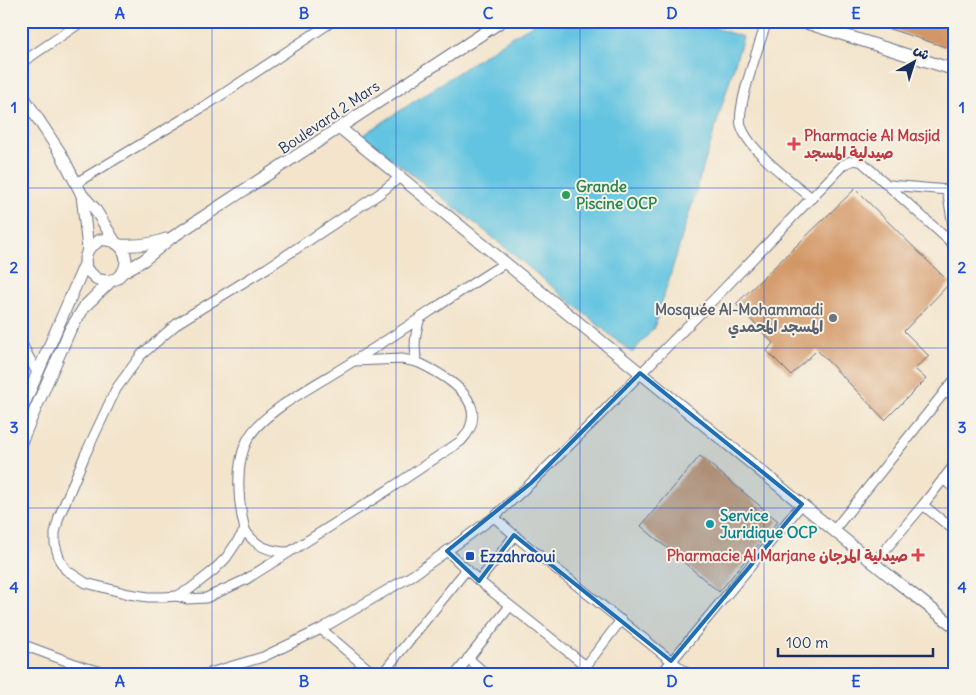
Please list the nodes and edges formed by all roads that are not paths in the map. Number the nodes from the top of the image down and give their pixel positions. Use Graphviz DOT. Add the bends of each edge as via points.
graph roads {
  1 [pos="83,21"];
  2 [pos="333,21"];
  3 [pos="502,21"];
  4 [pos="766,21"];
  5 [pos="800,21"];
  6 [pos="21,64"];
  7 [pos="955,70"];
  8 [pos="21,93"];
  9 [pos="340,128"];
  10 [pos="400,177"];
  11 [pos="955,182"];
  12 [pos="76,183"];
  13 [pos="890,185"];
  14 [pos="946,190"];
  15 [pos="82,195"];
  16 [pos="812,198"];
  17 [pos="955,237"];
  18 [pos="171,238"];
  19 [pos="117,243"];
  20 [pos="955,246"];
  21 [pos="88,250"];
  22 [pos="505,263"];
  23 [pos="85,264"];
  24 [pos="123,272"];
  25 [pos="111,281"];
  26 [pos="420,318"];
  27 [pos="21,342"];
  28 [pos="354,361"];
  29 [pos="417,362"];
  30 [pos="640,373"];
  31 [pos="37,374"];
  32 [pos="955,379"];
  33 [pos="945,391"];
  34 [pos="955,399"];
  35 [pos="21,410"];
  36 [pos="21,442"];
  37 [pos="955,464"];
  38 [pos="943,479"];
  39 [pos="955,489"];
  40 [pos="802,504"];
  41 [pos="923,505"];
  42 [pos="494,517"];
  43 [pos="953,527"];
  44 [pos="245,530"];
  45 [pos="834,530"];
  46 [pos="514,535"];
  47 [pos="292,551"];
  48 [pos="447,551"];
  49 [pos="874,563"];
  50 [pos="467,569"];
  51 [pos="479,581"];
  52 [pos="177,596"];
  53 [pos="510,606"];
  54 [pos="621,620"];
  55 [pos="955,627"];
  56 [pos="321,629"];
  57 [pos="21,644"];
  58 [pos="468,658"];
  59 [pos="672,661"];
  60 [pos="586,670"];
  61 [pos="112,674"];
  62 [pos="206,674"];
  63 [pos="374,674"];
  64 [pos="382,674"];
  65 [pos="456,674"];
  66 [pos="486,674"];
  67 [pos="661,674"];
  68 [pos="688,674"];
  1 -- 6 [label="street"];
  2 -- 12 [label="street" via="208,104"];
  3 -- 9 [label="street, Boulevard 2 Mars"];
  4 -- 16 [label="street" via="742,102 741,125 754,147"];
  5 -- 7 [label="street"];
  8 -- 12 [label="street"];
  9 -- 10 [label="street"];
  9 -- 18 [label="street, Boulevard 2 Mars"];
  10 -- 22 [label="street"];
  10 -- 52 [label="street" via="267,268 179,322 142,355 116,389 59,517 57,554 66,570 94,586 148,597"];
  11 -- 14 [label="street"];
  12 -- 15 [label="street"];
  13 -- 14 [label="street"];
  13 -- 16 [label="street" via="856,160 843,165"];
  13 -- 20 [label="street"];
  14 -- 17 [label="street"];
  15 -- 19 [label="street"];
  15 -- 21 [label="street"];
  16 -- 30 [label="street"];
  18 -- 19 [label="street" via="137,246"];
  18 -- 24 [label="street" via="154,254"];
  19 -- 21 [label="street" via="100,240"];
  19 -- 24 [label="street" via="126,258"];
  21 -- 23 [label="street"];
  22 -- 26 [label="street"];
  22 -- 30 [label="street"];
  23 -- 25 [label="street" via="97,279"];
  23 -- 31 [label="street"];
  24 -- 25 [label="street"];
  25 -- 36 [label="street" via="86,306 70,330"];
  26 -- 28 [label="street"];
  26 -- 29 [label="street" via="414,345"];
  27 -- 31 [label="street"];
  28 -- 29 [label="street" via="394,359"];
  28 -- 44 [label="street" via="268,415 249,437 241,460 239,498"];
  29 -- 47 [label="street" via="446,378 466,396 473,418 467,434 451,448"];
  30 -- 40 [label="street"];
  30 -- 42 [label="street"];
  31 -- 35 [label="street"];
  32 -- 33 [label="street"];
  33 -- 34 [label="street"];
  33 -- 45 [label="street"];
  37 -- 38 [label="street"];
  38 -- 39 [label="street"];
  38 -- 41 [label="street"];
  40 -- 45 [label="street"];
  40 -- 59 [label="street"];
  41 -- 43 [label="street"];
  41 -- 49 [label="street"];
  42 -- 46 [label="street"];
  42 -- 48 [label="street"];
  44 -- 47 [label="street" via="262,547 272,551"];
  44 -- 52 [label="street" via="213,571"];
  45 -- 49 [label="street"];
  46 -- 51 [label="street"];
  46 -- 54 [label="street"];
  47 -- 52 [label="street" via="246,580 215,594 197,600"];
  48 -- 50 [label="street"];
  48 -- 56 [label="street"];
  49 -- 55 [label="street"];
  50 -- 51 [label="street"];
  50 -- 64 [label="street"];
  51 -- 53 [label="street"];
  53 -- 58 [label="street"];
  53 -- 60 [label="street"];
  54 -- 59 [label="street"];
  54 -- 60 [label="street"];
  56 -- 62 [label="street" via="263,657"];
  56 -- 63 [label="street"];
  57 -- 61 [label="street"];
  58 -- 65 [label="street"];
  58 -- 66 [label="street"];
  59 -- 67 [label="street"];
  59 -- 68 [label="street"];
}
